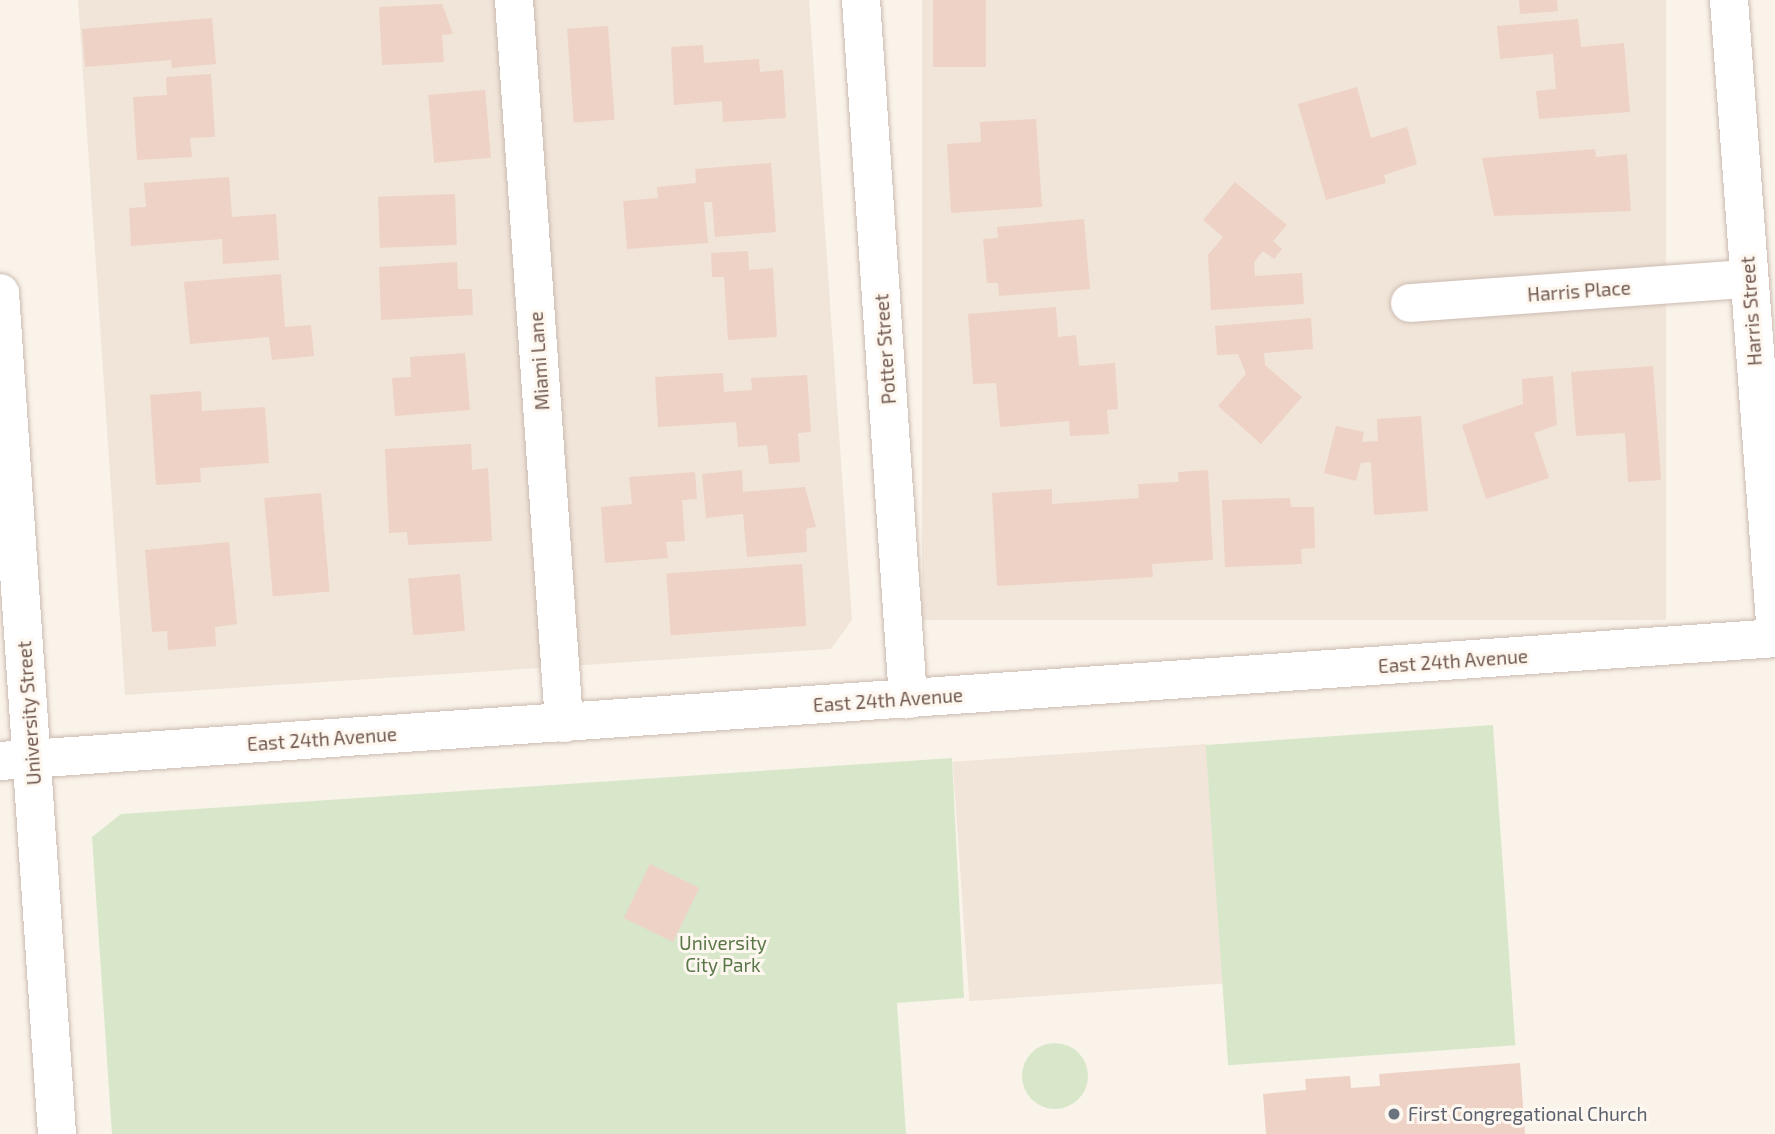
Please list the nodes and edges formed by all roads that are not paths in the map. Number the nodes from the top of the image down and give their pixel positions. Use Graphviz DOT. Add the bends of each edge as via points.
graph roads {
  1 [pos="514,0"];
  2 [pos="861,0"];
  3 [pos="1729,0"];
  4 [pos="1748,279"];
  5 [pos="0,293"];
  6 [pos="1410,303"];
  7 [pos="1775,622"];
  8 [pos="1775,638"];
  9 [pos="908,699"];
  10 [pos="564,723"];
  11 [pos="16,760"];
  12 [pos="57,1134"];
  1 -- 10 [label="street, Miami Lane"];
  2 -- 9 [label="street, Potter Street"];
  3 -- 4 [label="street, Harris Street"];
  4 -- 6 [label="street, Harris Place"];
  4 -- 7 [label="street, Harris Street"];
  5 -- 11 [label="street, University Street"];
  8 -- 9 [label="street, East 24th Avenue"];
  9 -- 10 [label="street, East 24th Avenue"];
  10 -- 11 [label="street, East 24th Avenue"];
  11 -- 12 [label="street, University Street"];
}
